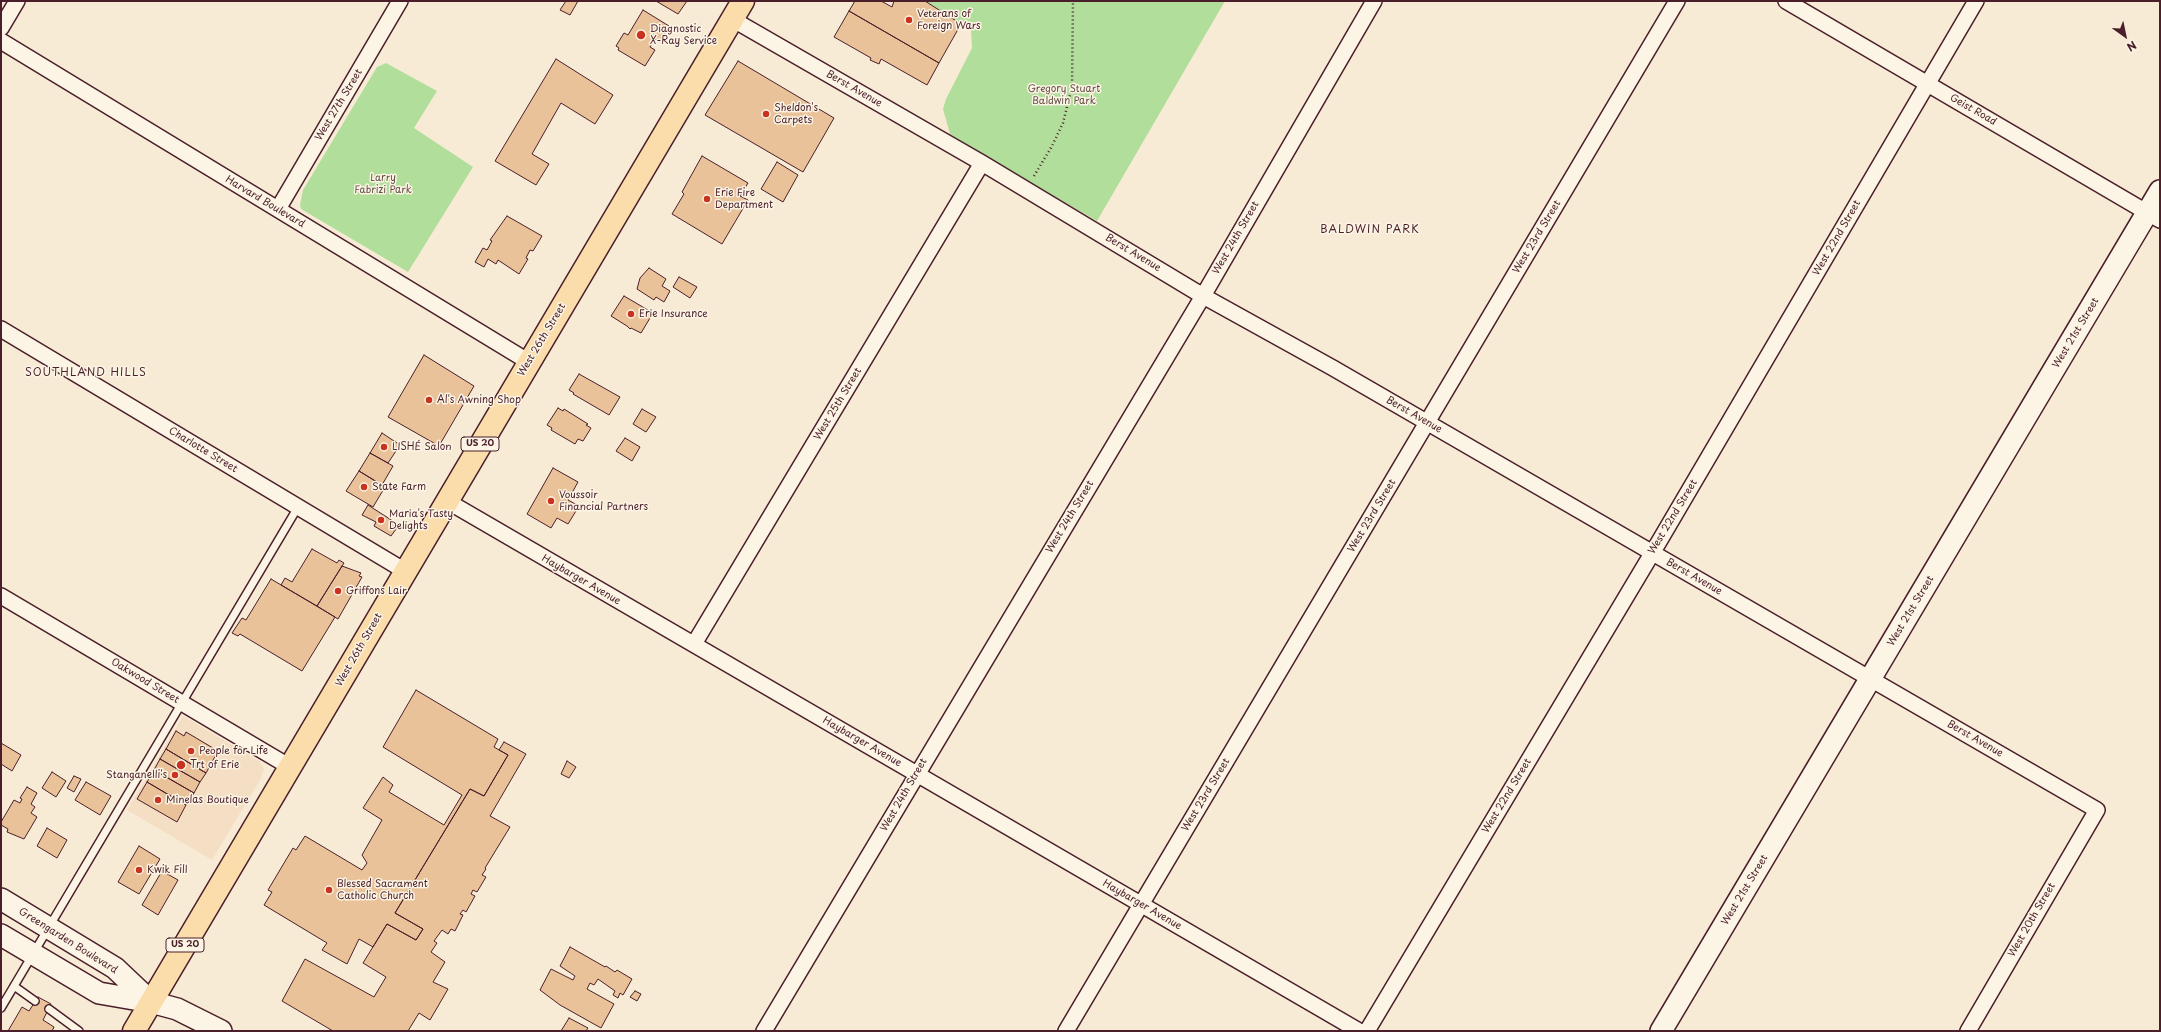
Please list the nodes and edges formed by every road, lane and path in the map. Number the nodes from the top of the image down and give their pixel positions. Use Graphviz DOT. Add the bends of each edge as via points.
graph roads {
  1 [pos="17,1"];
  2 [pos="400,1"];
  3 [pos="1073,1"];
  4 [pos="1374,1"];
  5 [pos="1677,1"];
  6 [pos="1786,1"];
  7 [pos="1976,1"];
  8 [pos="737,10"];
  9 [pos="1,28"];
  10 [pos="1,41"];
  11 [pos="1927,83"];
  12 [pos="982,163"];
  13 [pos="1025,189"];
  14 [pos="2160,191"];
  15 [pos="278,209"];
  16 [pos="2154,216"];
  17 [pos="1203,296"];
  18 [pos="1,330"];
  19 [pos="529,362"];
  20 [pos="1427,422"];
  21 [pos="447,501"];
  22 [pos="298,507"];
  23 [pos="1652,553"];
  24 [pos="405,571"];
  25 [pos="1,596"];
  26 [pos="694,644"];
  27 [pos="1871,679"];
  28 [pos="182,703"];
  29 [pos="290,767"];
  30 [pos="916,774"];
  31 [pos="2096,810"];
  32 [pos="1,899"];
  33 [pos="1141,904"];
  34 [pos="49,928"];
  35 [pos="1,935"];
  36 [pos="33,954"];
  37 [pos="14,986"];
  38 [pos="36,1001"];
  39 [pos="151,1002"];
  40 [pos="1,1008"];
  41 [pos="49,1009"];
  42 [pos="79,1031"];
  43 [pos="134,1031"];
  44 [pos="221,1031"];
  45 [pos="764,1031"];
  46 [pos="1066,1031"];
  47 [pos="1359,1031"];
  48 [pos="1367,1031"];
  49 [pos="1661,1031"];
  50 [pos="1968,1031"];
  1 -- 9 [label="street"];
  2 -- 15 [label="street, West 27th Street"];
  3 -- 13 [label="path" via="1072,87 1063,123"];
  4 -- 17 [label="street, West 24th Street"];
  5 -- 20 [label="street, West 23rd Street"];
  6 -- 11 [label="street, Geist Road"];
  7 -- 11 [label="street, West 22nd Street"];
  8 -- 12 [label="street, Berst Avenue"];
  8 -- 19 [label="main road, West 26th Street / US 20"];
  10 -- 15 [label="street, Harvard Boulevard"];
  11 -- 16 [label="street, Geist Road"];
  11 -- 23 [label="street, West 22nd Street"];
  12 -- 13 [label="street, Berst Avenue"];
  12 -- 26 [label="street, West 25th Street"];
  13 -- 17 [label="street, Berst Avenue"];
  14 -- 16 [label="street, West 21st Street"];
  15 -- 19 [label="street, Harvard Boulevard"];
  16 -- 27 [label="street, West 21st Street"];
  17 -- 20 [label="street, Berst Avenue"];
  17 -- 30 [label="street, West 24th Street"];
  18 -- 22 [label="street, Charlotte Street"];
  19 -- 21 [label="main road, West 26th Street / US 20"];
  20 -- 23 [label="street, Berst Avenue"];
  20 -- 33 [label="street, West 23rd Street"];
  21 -- 24 [label="main road, West 26th Street / US 20"];
  21 -- 26 [label="street, Haybarger Avenue"];
  22 -- 24 [label="street, Charlotte Street"];
  22 -- 28 [label="lane"];
  23 -- 27 [label="street, Berst Avenue"];
  23 -- 48 [label="street, West 22nd Street"];
  24 -- 29 [label="main road, West 26th Street / US 20"];
  25 -- 28 [label="street, Oakwood Street"];
  26 -- 30 [label="street, Haybarger Avenue"];
  27 -- 31 [label="street, Berst Avenue"];
  27 -- 49 [label="street, West 21st Street"];
  28 -- 29 [label="street, Oakwood Street"];
  28 -- 34 [label="lane"];
  29 -- 39 [label="main road, West 26th Street / US 20"];
  30 -- 33 [label="street, Haybarger Avenue"];
  30 -- 45 [label="street, West 24th Street"];
  31 -- 50 [label="street, West 20th Street"];
  32 -- 34 [label="street, Greengarden Boulevard"];
  33 -- 46 [label="street, West 23rd Street"];
  33 -- 47 [label="street, Haybarger Avenue"];
  34 -- 36 [label="lane"];
  34 -- 39 [label="street, Greengarden Boulevard" via="115,968"];
  35 -- 36 [label="street, Greengarden Boulevard"];
  36 -- 37 [label="lane"];
  36 -- 39 [label="street, Greengarden Boulevard" via="99,993"];
  37 -- 38 [label="lane"];
  37 -- 40 [label="lane"];
  39 -- 43 [label="main road, West 26th Street / US 20"];
  39 -- 44 [label="street, Greengarden Boulevard" via="177,1009"];
  41 -- 42 [label="lane"];
}
